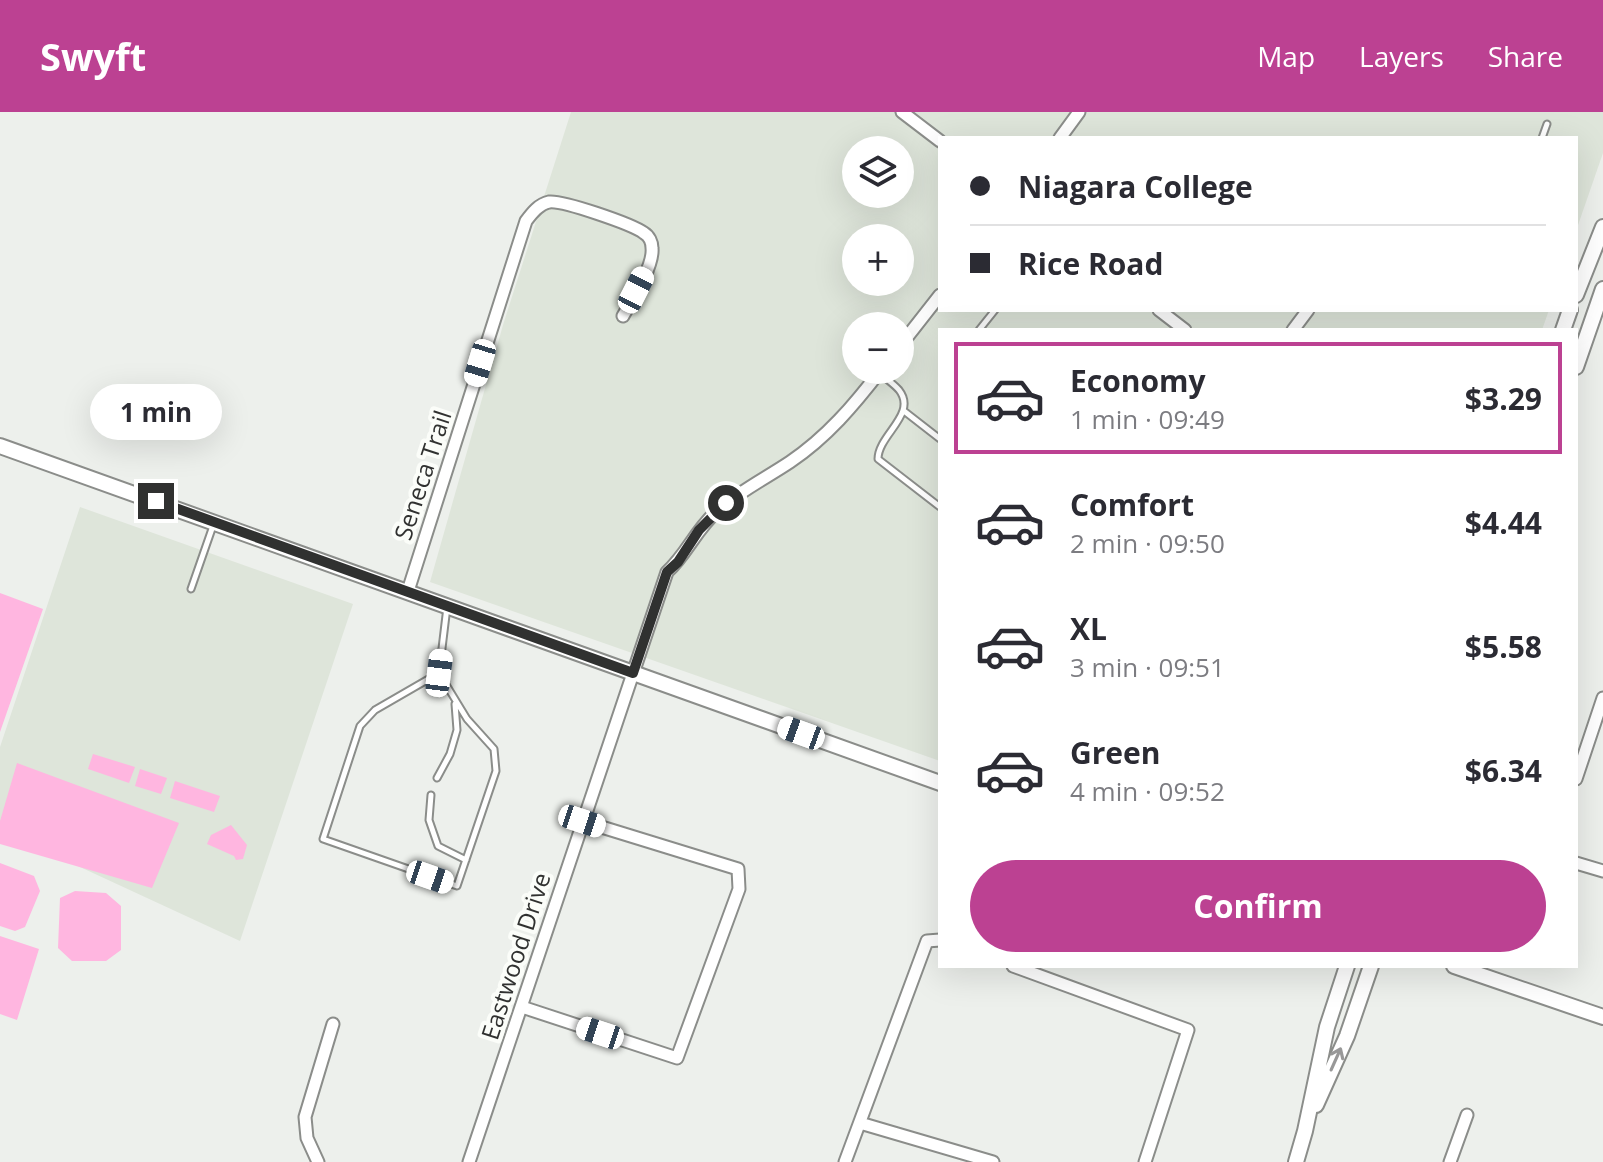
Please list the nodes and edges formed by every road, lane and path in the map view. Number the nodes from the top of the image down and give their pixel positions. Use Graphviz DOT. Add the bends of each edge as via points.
graph roads {
  1 [pos="902,112"];
  2 [pos="1079,112"];
  3 [pos="1547,124"];
  4 [pos="1061,136"];
  5 [pos="1543,136"];
  6 [pos="938,139"];
  7 [pos="1603,227"];
  8 [pos="1578,290"];
  9 [pos="1578,292"];
  10 [pos="1602,296"];
  11 [pos="938,298"];
  12 [pos="993,312"];
  13 [pos="1162,312"];
  14 [pos="623,316"];
  15 [pos="914,328"];
  16 [pos="981,328"];
  17 [pos="1182,328"];
  18 [pos="1578,362"];
  19 [pos="871,384"];
  20 [pos="893,384"];
  21 [pos="904,411"];
  22 [pos="938,437"];
  23 [pos="0,446"];
  24 [pos="938,505"];
  25 [pos="214,522"];
  26 [pos="191,589"];
  27 [pos="408,591"];
  28 [pos="447,606"];
  29 [pos="439,673"];
  30 [pos="633,673"];
  31 [pos="1603,698"];
  32 [pos="455,699"];
  33 [pos="1578,773"];
  34 [pos="437,778"];
  35 [pos="938,782"];
  36 [pos="431,795"];
  37 [pos="582,821"];
  38 [pos="466,860"];
  39 [pos="1578,864"];
  40 [pos="1603,871"];
  41 [pos="938,940"];
  42 [pos="1018,968"];
  43 [pos="1346,968"];
  44 [pos="1370,968"];
  45 [pos="1460,968"];
  46 [pos="522,1007"];
  47 [pos="1603,1017"];
  48 [pos="333,1024"];
  49 [pos="1467,1115"];
  50 [pos="860,1123"];
  51 [pos="1305,1131"];
  52 [pos="318,1162"];
  53 [pos="469,1162"];
  54 [pos="845,1162"];
  55 [pos="993,1162"];
  56 [pos="1145,1162"];
  57 [pos="1296,1162"];
  58 [pos="1450,1162"];
  1 -- 6 [label="street"];
  2 -- 4 [label="street"];
  3 -- 5 [label="lane"];
  7 -- 8 [label="street"];
  9 -- 10 [label="street"];
  10 -- 18 [label="street"];
  11 -- 15 [label="street"];
  12 -- 16 [label="lane"];
  13 -- 17 [label="street"];
  14 -- 27 [label="street, Seneca Trail" via="649,264 651,240 630,226 562,202 536,209 526,221"];
  19 -- 30 [label="street, Eastwood Drive" via="829,432 726,503 699,530 667,572"];
  20 -- 21 [label="lane" via="904,400"];
  21 -- 22 [label="lane"];
  21 -- 24 [label="lane" via="879,447 878,459"];
  23 -- 25 [label="street"];
  25 -- 26 [label="lane"];
  25 -- 27 [label="street"];
  27 -- 28 [label="street"];
  28 -- 29 [label="lane"];
  28 -- 30 [label="street"];
  29 -- 32 [label="lane"];
  29 -- 38 [label="lane" via="375,710 360,726 323,839 457,886"];
  30 -- 35 [label="street"];
  30 -- 37 [label="street, Eastwood Drive"];
  31 -- 33 [label="street"];
  32 -- 34 [label="lane" via="457,730"];
  32 -- 38 [label="lane" via="494,749 496,771"];
  36 -- 38 [label="lane" via="429,820 438,846"];
  37 -- 46 [label="street, Eastwood Drive"];
  37 -- 46 [label="street" via="738,869 739,889 677,1058"];
  39 -- 40 [label="street"];
  41 -- 50 [label="street" via="927,941"];
  42 -- 56 [label="street" via="1188,1030"];
  43 -- 51 [label="street" via="1327,1027"];
  51 -- 44 [label="street, one-way"];
  45 -- 47 [label="street"];
  46 -- 53 [label="street, Eastwood Drive"];
  48 -- 52 [label="street" via="305,1117"];
  49 -- 58 [label="street"];
  50 -- 54 [label="street"];
  50 -- 55 [label="street"];
  51 -- 57 [label="street"];
}
